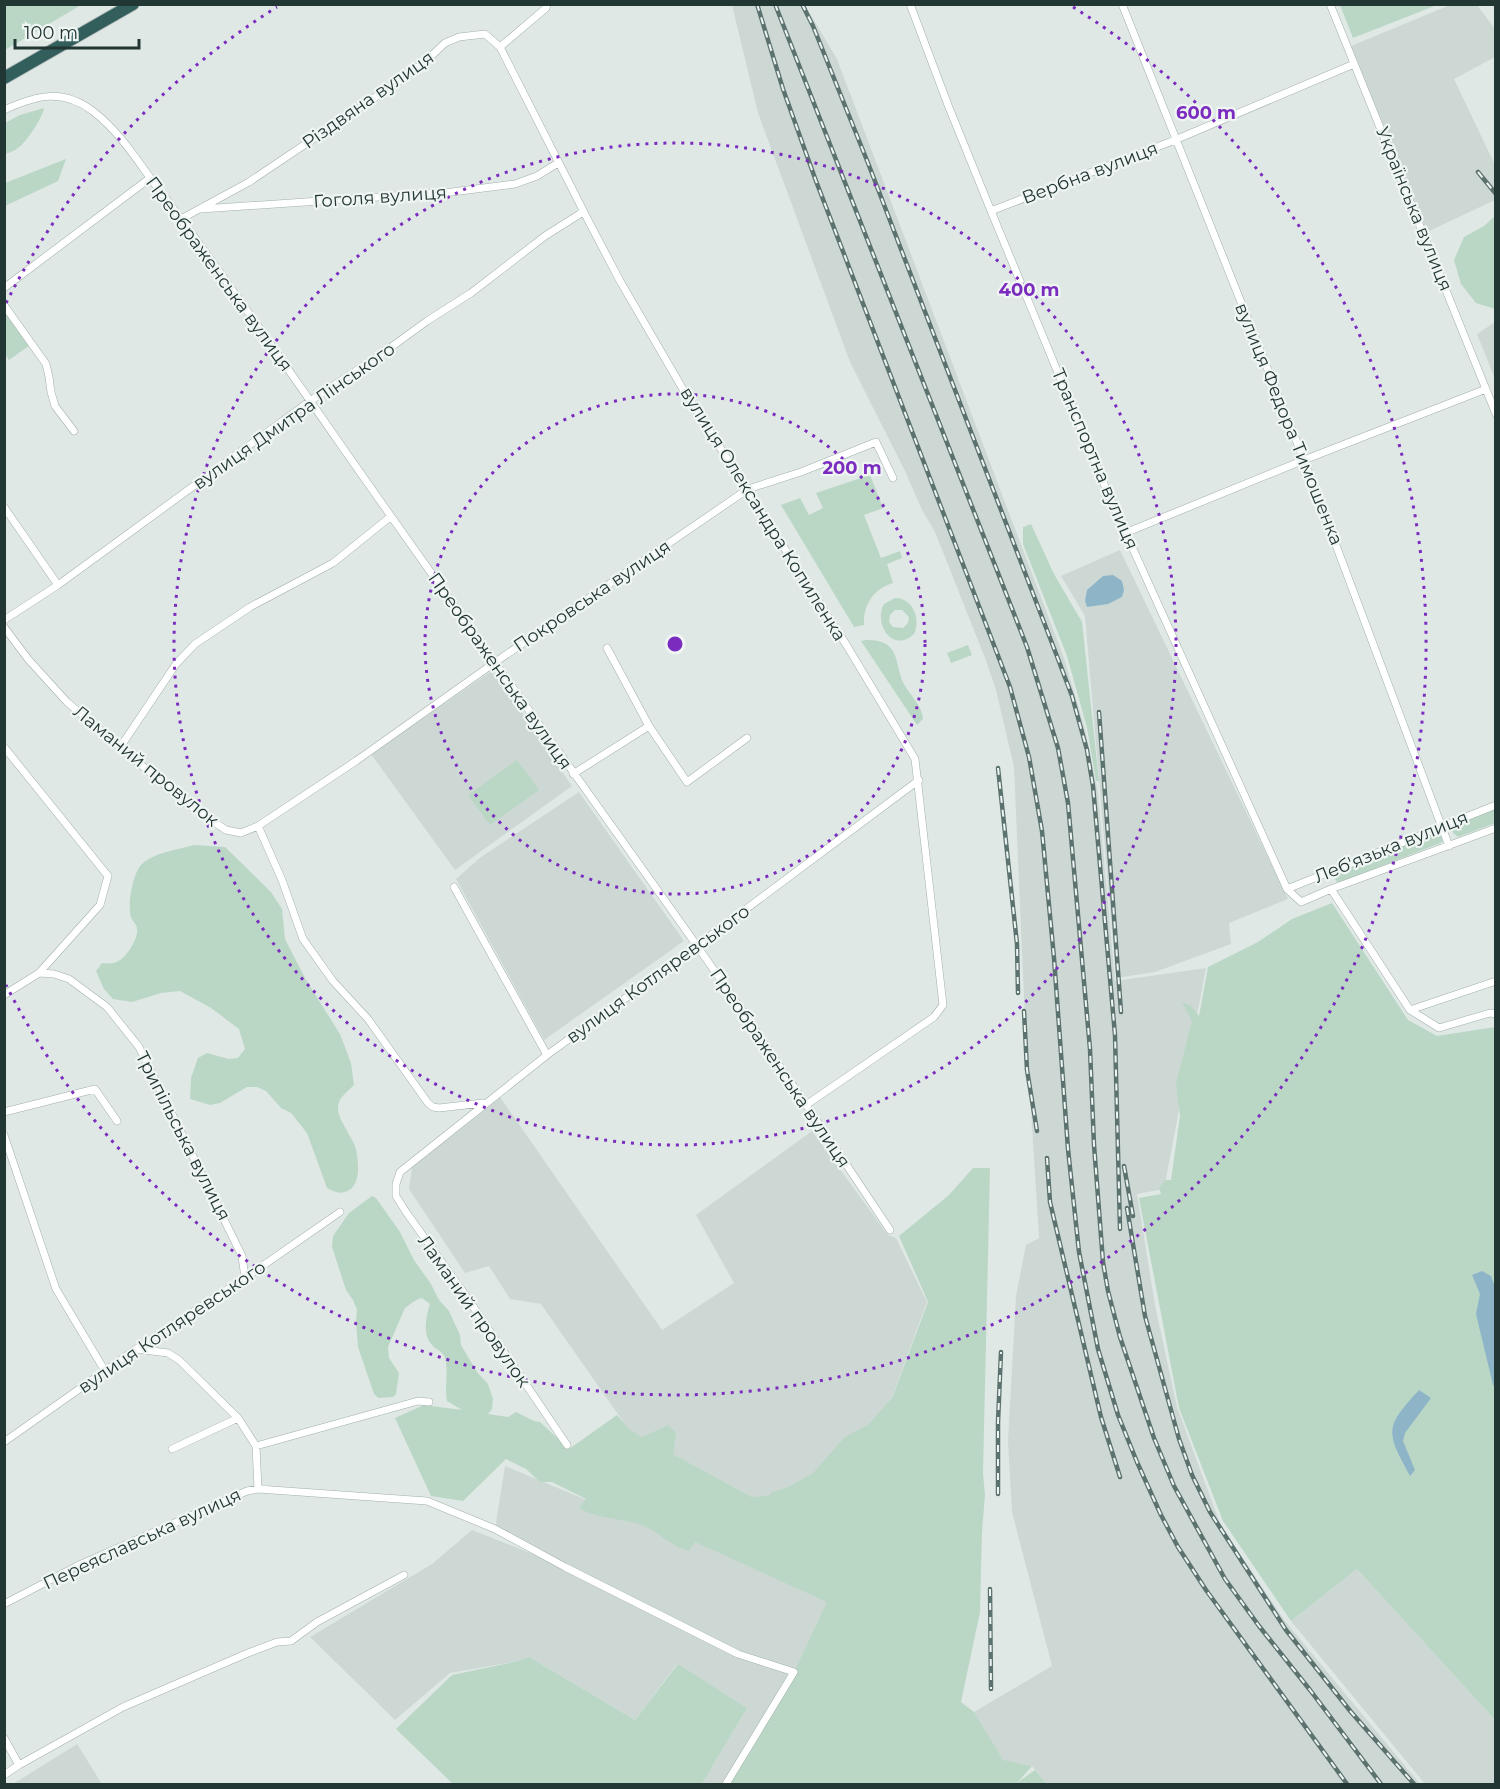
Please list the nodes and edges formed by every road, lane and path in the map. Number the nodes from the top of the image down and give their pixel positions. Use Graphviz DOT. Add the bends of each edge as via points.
graph roads {
  1 [pos="133,4"];
  2 [pos="547,4"];
  3 [pos="910,4"];
  4 [pos="1122,4"];
  5 [pos="1330,4"];
  6 [pos="500,47"];
  7 [pos="1354,64"];
  8 [pos="4,78"];
  9 [pos="4,110"];
  10 [pos="1175,140"];
  11 [pos="558,163"];
  12 [pos="150,178"];
  13 [pos="197,210"];
  14 [pos="991,211"];
  15 [pos="583,212"];
  16 [pos="181,219"];
  17 [pos="4,288"];
  18 [pos="4,305"];
  19 [pos="1486,389"];
  20 [pos="310,401"];
  21 [pos="1496,414"];
  22 [pos="74,431"];
  23 [pos="1304,460"];
  24 [pos="893,478"];
  25 [pos="748,489"];
  26 [pos="4,507"];
  27 [pos="390,517"];
  28 [pos="1125,533"];
  29 [pos="58,585"];
  30 [pos="4,620"];
  31 [pos="4,627"];
  32 [pos="607,648"];
  33 [pos="494,663"];
  34 [pos="649,726"];
  35 [pos="747,738"];
  36 [pos="121,746"];
  37 [pos="4,747"];
  38 [pos="573,774"];
  39 [pos="919,780"];
  40 [pos="1496,805"];
  41 [pos="258,826"];
  42 [pos="1442,826"];
  43 [pos="1496,828"];
  44 [pos="1449,846"];
  45 [pos="454,887"];
  46 [pos="1287,889"];
  47 [pos="1331,889"];
  48 [pos="1301,902"];
  49 [pos="696,946"];
  50 [pos="39,973"];
  51 [pos="1496,981"];
  52 [pos="4,995"];
  53 [pos="1410,1010"];
  54 [pos="1496,1014"];
  55 [pos="548,1055"];
  56 [pos="485,1103"];
  57 [pos="806,1105"];
  58 [pos="4,1112"];
  59 [pos="117,1121"];
  60 [pos="4,1135"];
  61 [pos="399,1172"];
  62 [pos="340,1212"];
  63 [pos="890,1230"];
  64 [pos="245,1278"];
  65 [pos="136,1349"];
  66 [pos="105,1371"];
  67 [pos="429,1402"];
  68 [pos="238,1418"];
  69 [pos="4,1442"];
  70 [pos="567,1445"];
  71 [pos="256,1446"];
  72 [pos="172,1449"];
  73 [pos="258,1489"];
  74 [pos="404,1575"];
  75 [pos="4,1604"];
  76 [pos="4,1738"];
  77 [pos="19,1765"];
  78 [pos="4,1774"];
  79 [pos="726,1785"];
  1 -- 8 [label="highway"];
  2 -- 6 [label="street"];
  3 -- 14 [label="street, Транспортна вулиця"];
  4 -- 10 [label="street, вулиця Федора Тимошенка"];
  5 -- 7 [label="street, Українська вулиця"];
  6 -- 11 [label="street, вулиця Олександра Копиленка"];
  6 -- 13 [label="street, Різдвяна вулиця" via="485,34 445,43 398,82 249,182"];
  7 -- 10 [label="street, Вербна вулиця"];
  7 -- 19 [label="street, Українська вулиця"];
  9 -- 12 [label="street, Преображенська вулиця" via="41,96 59,96 83,104 124,142"];
  10 -- 14 [label="street, Вербна вулиця"];
  10 -- 23 [label="street, вулиця Федора Тимошенка"];
  11 -- 13 [label="street, Гоголя вулиця" via="515,184"];
  11 -- 15 [label="street, вулиця Олександра Копиленка"];
  12 -- 16 [label="street, Преображенська вулиця"];
  12 -- 17 [label="street"];
  13 -- 16 [label="street, Різдвяна вулиця"];
  14 -- 28 [label="street, Транспортна вулиця"];
  15 -- 20 [label="street, вулиця Дмитра Лінського"];
  15 -- 25 [label="street, вулиця Олександра Копиленка" via="684,391"];
  16 -- 20 [label="street, Преображенська вулиця"];
  18 -- 22 [label="street" via="46,364 55,406"];
  19 -- 21 [label="street, Українська вулиця"];
  19 -- 23 [label="street"];
  20 -- 27 [label="street, Преображенська вулиця"];
  20 -- 29 [label="street, вулиця Дмитра Лінського"];
  23 -- 28 [label="street"];
  23 -- 42 [label="street, вулиця Федора Тимошенка"];
  24 -- 25 [label="street, Покровська вулиця" via="876,442"];
  25 -- 33 [label="street, Покровська вулиця"];
  25 -- 39 [label="street, вулиця Олександра Копиленка" via="915,759"];
  26 -- 29 [label="street"];
  27 -- 33 [label="street, Преображенська вулиця"];
  27 -- 36 [label="street" via="333,562 250,607 195,644 176,664"];
  28 -- 46 [label="street, Транспортна вулиця"];
  29 -- 30 [label="street, вулиця Дмитра Лінського"];
  31 -- 36 [label="street, Ламаний провулок" via="67,702"];
  32 -- 34 [label="street"];
  33 -- 38 [label="street, Преображенська вулиця"];
  33 -- 41 [label="street, Покровська вулиця"];
  34 -- 35 [label="street" via="687,782"];
  34 -- 38 [label="street"];
  36 -- 41 [label="street, Ламаний провулок" via="187,804 226,830 241,833"];
  37 -- 50 [label="street" via="108,876 100,905"];
  38 -- 49 [label="street, Преображенська вулиця"];
  39 -- 49 [label="street, вулиця Котляревського"];
  39 -- 57 [label="street, вулиця Олександра Копиленка" via="943,1005 934,1017"];
  40 -- 42 [label="street, Леб'язька вулиця"];
  41 -- 56 [label="street" via="303,939 428,1102 439,1108"];
  42 -- 44 [label="street, вулиця Федора Тимошенка"];
  42 -- 46 [label="street, Леб'язька вулиця"];
  43 -- 44 [label="street, Леб'язька вулиця"];
  44 -- 47 [label="street, Леб'язька вулиця"];
  45 -- 55 [label="street"];
  46 -- 48 [label="street, Транспортна вулиця"];
  47 -- 48 [label="street, Леб'язька вулиця"];
  47 -- 53 [label="street"];
  49 -- 55 [label="street, вулиця Котляревського"];
  49 -- 57 [label="street, Преображенська вулиця"];
  50 -- 52 [label="street"];
  50 -- 64 [label="street, Трипільська вулиця" via="69,979 107,1007 139,1047 242,1256"];
  51 -- 53 [label="street"];
  53 -- 54 [label="street" via="1439,1028"];
  55 -- 56 [label="street, вулиця Котляревського"];
  56 -- 61 [label="street, вулиця Котляревського"];
  57 -- 63 [label="street, Преображенська вулиця"];
  58 -- 59 [label="street" via="95,1089"];
  60 -- 66 [label="street" via="56,1289"];
  61 -- 70 [label="street, Ламаний провулок" via="396,1196"];
  62 -- 64 [label="street, вулиця Котляревського"];
  64 -- 65 [label="street, вулиця Котляревського"];
  65 -- 66 [label="street, вулиця Котляревського"];
  65 -- 68 [label="street" via="168,1353 179,1360"];
  66 -- 69 [label="street, вулиця Котляревського"];
  67 -- 71 [label="street" via="418,1401"];
  68 -- 71 [label="street"];
  68 -- 72 [label="street"];
  71 -- 73 [label="street"];
  73 -- 75 [label="street, Переяславська вулиця" via="77,1566"];
  73 -- 79 [label="street, Переяславська вулиця" via="428,1501 495,1529 738,1654 794,1672"];
  74 -- 77 [label="street" via="317,1622 291,1641 277,1642 123,1707"];
  76 -- 77 [label="street"];
  77 -- 78 [label="street"];
}
